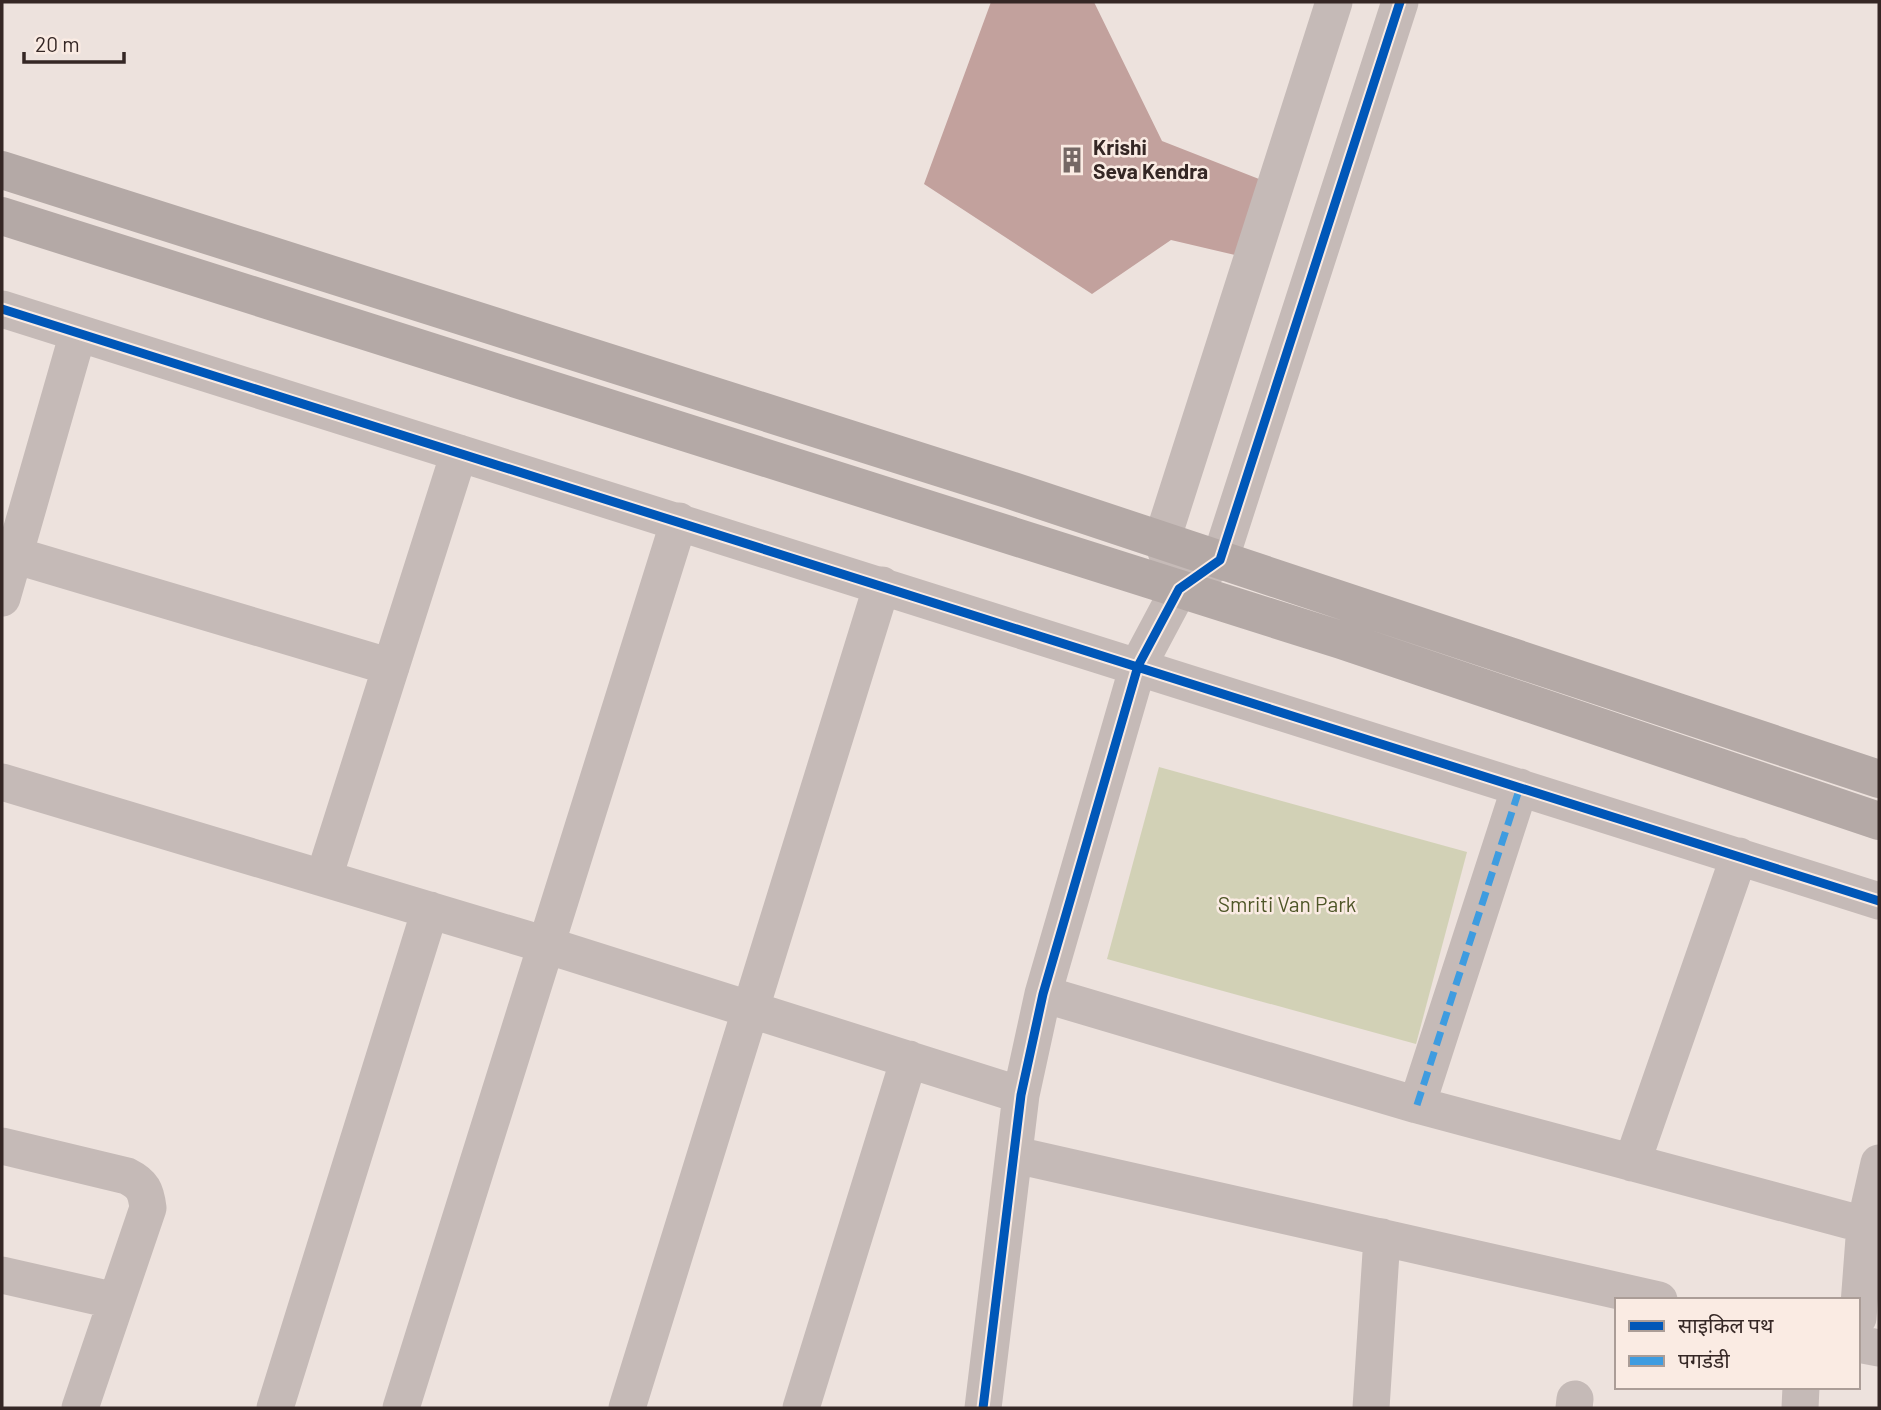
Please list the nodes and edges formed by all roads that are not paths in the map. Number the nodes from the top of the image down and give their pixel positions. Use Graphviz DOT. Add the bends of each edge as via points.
graph roads {
  1 [pos="1334,2"];
  2 [pos="1400,2"];
  3 [pos="2,170"];
  4 [pos="2,216"];
  5 [pos="2,309"];
  6 [pos="78,333"];
  7 [pos="459,453"];
  8 [pos="679,521"];
  9 [pos="1162,540"];
  10 [pos="14,555"];
  11 [pos="1220,560"];
  12 [pos="882,586"];
  13 [pos="1179,589"];
  14 [pos="2,598"];
  15 [pos="1138,666"];
  16 [pos="391,667"];
  17 [pos="1879,779"];
  18 [pos="2,782"];
  19 [pos="1520,788"];
  20 [pos="1879,821"];
  21 [pos="1739,856"];
  22 [pos="324,877"];
  23 [pos="1879,901"];
  24 [pos="430,910"];
  25 [pos="546,945"];
  26 [pos="1043,994"];
  27 [pos="751,1009"];
  28 [pos="909,1059"];
  29 [pos="1021,1095"];
  30 [pos="1417,1105"];
  31 [pos="2,1146"];
  32 [pos="1016,1155"];
  33 [pos="1632,1163"];
  34 [pos="1879,1163"];
  35 [pos="1865,1225"];
  36 [pos="1382,1237"];
  37 [pos="2,1275"];
  38 [pos="1650,1298"];
  39 [pos="1860,1298"];
  40 [pos="116,1301"];
  41 [pos="1860,1344"];
  42 [pos="1879,1348"];
  43 [pos="1801,1389"];
  44 [pos="79,1408"];
  45 [pos="275,1408"];
  46 [pos="401,1408"];
  47 [pos="627,1408"];
  48 [pos="801,1408"];
  49 [pos="983,1408"];
  50 [pos="1371,1408"];
  51 [pos="1800,1408"];
  1 -- 9 [label="street"];
  2 -- 11 [label="street"];
  3 -- 9 [label="main road"];
  4 -- 13 [label="main road"];
  5 -- 6 [label="street"];
  6 -- 7 [label="street"];
  6 -- 10 [label="street"];
  7 -- 8 [label="street"];
  7 -- 16 [label="street"];
  8 -- 12 [label="street"];
  8 -- 25 [label="street"];
  9 -- 11 [label="main road"];
  9 -- 13 [label="street"];
  10 -- 14 [label="street"];
  10 -- 16 [label="street"];
  11 -- 13 [label="street"];
  11 -- 17 [label="main road"];
  12 -- 15 [label="street"];
  12 -- 27 [label="street"];
  13 -- 15 [label="street"];
  13 -- 20 [label="main road"];
  15 -- 19 [label="street"];
  15 -- 26 [label="street"];
  16 -- 22 [label="street"];
  18 -- 22 [label="street"];
  19 -- 21 [label="street"];
  19 -- 30 [label="street"];
  21 -- 23 [label="street"];
  21 -- 33 [label="street"];
  22 -- 24 [label="street"];
  24 -- 25 [label="street"];
  24 -- 45 [label="street"];
  25 -- 27 [label="street"];
  25 -- 46 [label="street"];
  26 -- 29 [label="street"];
  26 -- 30 [label="street"];
  27 -- 28 [label="street"];
  27 -- 47 [label="street"];
  28 -- 29 [label="street"];
  28 -- 48 [label="street"];
  29 -- 32 [label="street"];
  30 -- 33 [label="street"];
  31 -- 40 [label="street" via="141,1183 148,1208"];
  32 -- 36 [label="street"];
  32 -- 49 [label="street"];
  33 -- 35 [label="street"];
  34 -- 35 [label="street"];
  35 -- 39 [label="street"];
  36 -- 38 [label="street"];
  36 -- 50 [label="street"];
  37 -- 40 [label="street"];
  40 -- 44 [label="street"];
  41 -- 42 [label="street"];
  43 -- 51 [label="street"];
}
